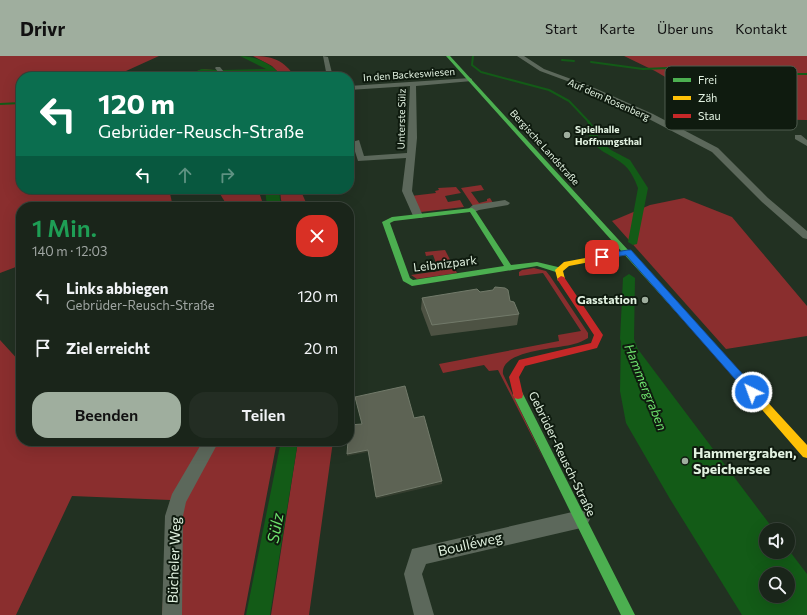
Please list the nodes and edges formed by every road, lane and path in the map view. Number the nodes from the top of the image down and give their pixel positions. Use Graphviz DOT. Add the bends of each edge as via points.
graph roads {
  1 [pos="448,56"];
  2 [pos="520,56"];
  3 [pos="325,57"];
  4 [pos="218,68"];
  5 [pos="221,72"];
  6 [pos="329,72"];
  7 [pos="470,80"];
  8 [pos="413,83"];
  9 [pos="354,88"];
  10 [pos="665,124"];
  11 [pos="677,130"];
  12 [pos="798,137"];
  13 [pos="356,142"];
  14 [pos="807,144"];
  15 [pos="411,155"];
  16 [pos="505,203"];
  17 [pos="472,210"];
  18 [pos="418,216"];
  19 [pos="804,232"];
  20 [pos="628,252"];
  21 [pos="509,268"];
  22 [pos="559,270"];
  23 [pos="208,446"];
  24 [pos="807,453"];
  25 [pos="581,519"];
  26 [pos="172,615"];
  27 [pos="424,615"];
  28 [pos="628,615"];
  1 -- 7 [label="street, Bergische Landstraße"];
  2 -- 10 [label="street, Auf dem Rosenberg" via="542,70 588,87"];
  3 -- 6 [label="street"];
  4 -- 5 [label="street"];
  7 -- 8 [label="street, In den Backeswiesen"];
  7 -- 20 [label="street, Bergische Landstraße"];
  8 -- 9 [label="street, In den Backeswiesen"];
  8 -- 15 [label="street, Unterste Sülz"];
  11 -- 19 [label="street, Auf dem Rosenberg" via="715,150 765,200"];
  12 -- 14 [label="street"];
  13 -- 15 [label="street, Unterste Sülz" via="361,159"];
  15 -- 18 [label="street, Unterste Sülz" via="407,191"];
  16 -- 17 [label="street, Leibnizpark" via="476,207"];
  17 -- 18 [label="street, Leibnizpark"];
  17 -- 21 [label="street"];
  18 -- 21 [label="street, Leibnizpark" via="386,222 406,280 412,283"];
  20 -- 22 [label="street" via="567,264"];
  20 -- 24 [label="street, Bergische Landstraße"];
  21 -- 22 [label="street, Leibnizpark" via="537,264"];
  22 -- 25 [label="street, Gebrüder-Reusch-Straße" via="559,277 599,335 594,346 522,363 514,377 518,396"];
  23 -- 26 [label="street, Bücheler Weg" via="178,500 174,516"];
  25 -- 27 [label="street, Boulléweg" via="419,556 414,574"];
  25 -- 28 [label="street, Gebrüder-Reusch-Straße"];
}
